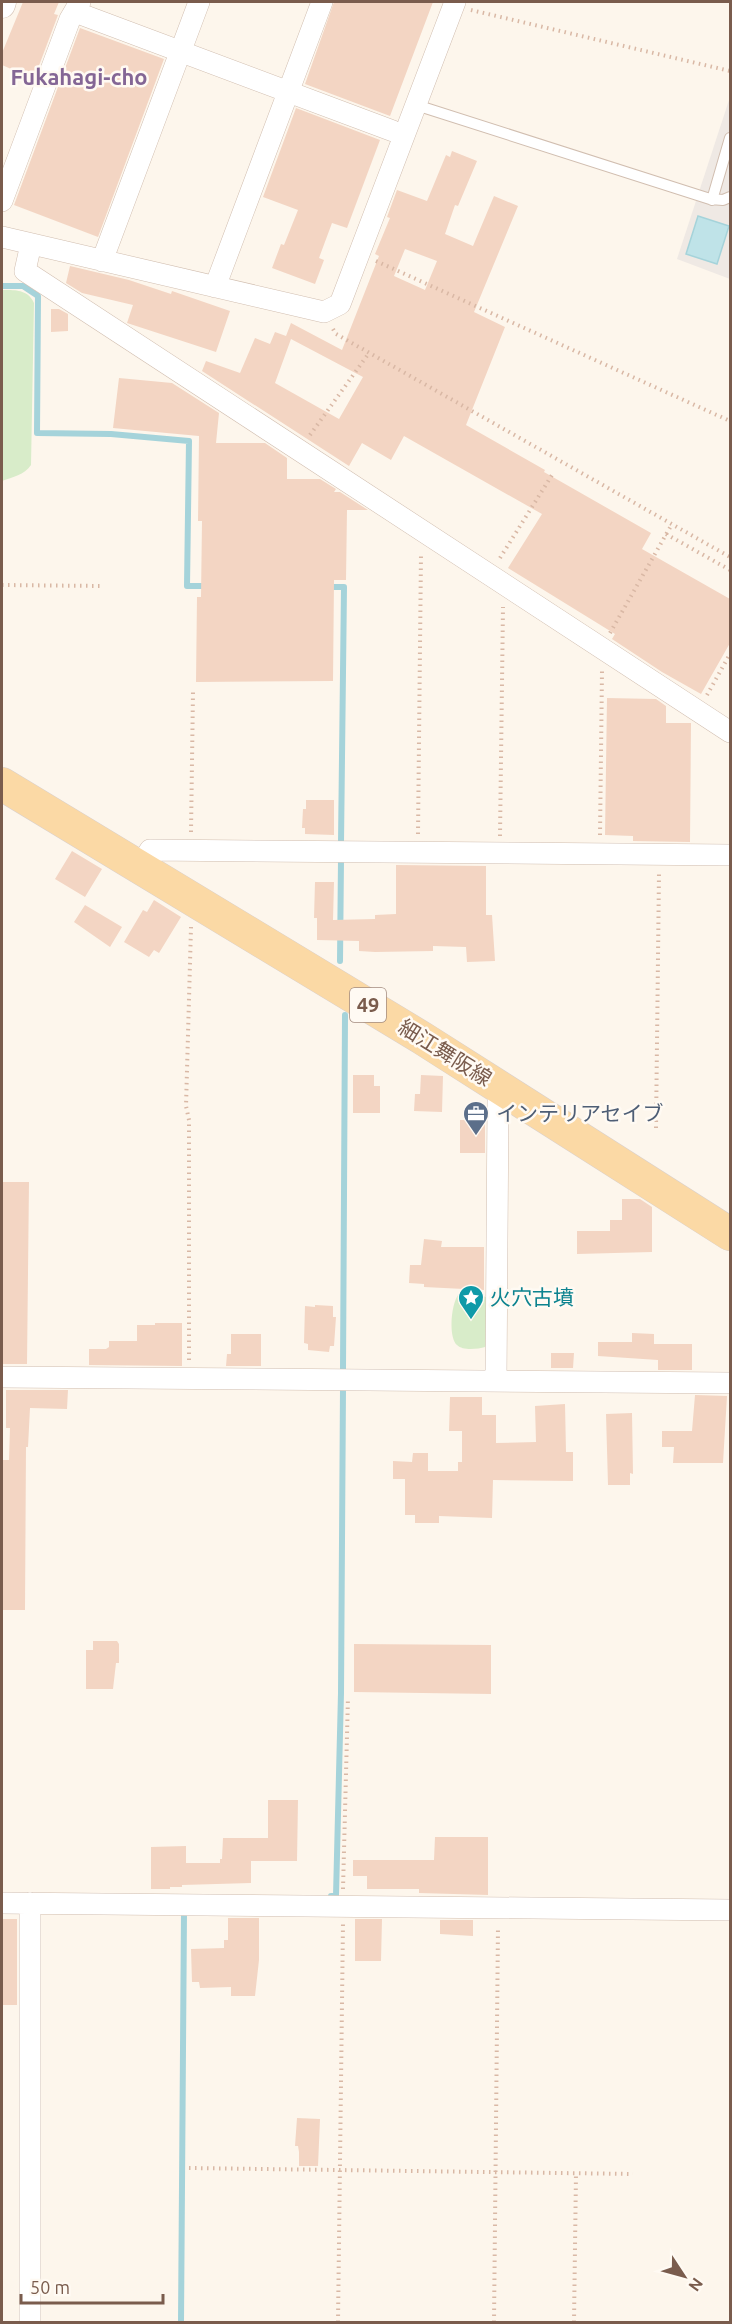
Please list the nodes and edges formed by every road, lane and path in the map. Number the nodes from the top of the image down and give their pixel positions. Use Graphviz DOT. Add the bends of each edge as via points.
graph roads {
  1 [pos="199,2"];
  2 [pos="322,2"];
  3 [pos="454,3"];
  4 [pos="77,7"];
  5 [pos="180,51"];
  6 [pos="730,71"];
  7 [pos="288,92"];
  8 [pos="416,105"];
  9 [pos="393,131"];
  10 [pos="730,138"];
  11 [pos="730,197"];
  12 [pos="712,200"];
  13 [pos="2,201"];
  14 [pos="2,237"];
  15 [pos="31,244"];
  16 [pos="359,254"];
  17 [pos="102,261"];
  18 [pos="215,287"];
  19 [pos="324,312"];
  20 [pos="369,353"];
  21 [pos="730,421"];
  22 [pos="299,450"];
  23 [pos="552,475"];
  24 [pos="672,524"];
  25 [pos="425,533"];
  26 [pos="666,534"];
  27 [pos="730,557"];
  28 [pos="730,570"];
  29 [pos="498,580"];
  30 [pos="2,585"];
  31 [pos="100,585"];
  32 [pos="604,649"];
  33 [pos="730,654"];
  34 [pos="193,692"];
  35 [pos="698,711"];
  36 [pos="730,732"];
  37 [pos="2,784"];
  38 [pos="191,850"];
  39 [pos="417,852"];
  40 [pos="500,853"];
  41 [pos="600,854"];
  42 [pos="659,854"];
  43 [pos="730,855"];
  44 [pos="140,866"];
  45 [pos="198,901"];
  46 [pos="505,1090"];
  47 [pos="656,1128"];
  48 [pos="730,1234"];
  49 [pos="2,1377"];
  50 [pos="190,1379"];
  51 [pos="496,1381"];
  52 [pos="730,1383"];
  53 [pos="348,1697"];
  54 [pos="2,1903"];
  55 [pos="30,1903"];
  56 [pos="343,1906"];
  57 [pos="498,1908"];
  58 [pos="730,1910"];
  59 [pos="189,2168"];
  60 [pos="340,2170"];
  61 [pos="495,2173"];
  62 [pos="576,2174"];
  63 [pos="633,2174"];
  64 [pos="30,2322"];
  65 [pos="338,2322"];
  66 [pos="494,2322"];
  67 [pos="574,2322"];
  1 -- 5 [label="street"];
  2 -- 7 [label="street"];
  3 -- 6 [label="path"];
  3 -- 8 [label="street"];
  4 -- 5 [label="street"];
  4 -- 13 [label="street"];
  5 -- 7 [label="street"];
  5 -- 17 [label="street"];
  7 -- 9 [label="street"];
  7 -- 18 [label="street"];
  8 -- 12 [label="lane"];
  8 -- 16 [label="street"];
  10 -- 12 [label="lane"];
  11 -- 12 [label="lane"];
  14 -- 15 [label="street"];
  15 -- 17 [label="street"];
  15 -- 22 [label="street" via="25,271"];
  16 -- 19 [label="street" via="340,304"];
  16 -- 21 [label="path"];
  17 -- 18 [label="street"];
  18 -- 19 [label="street"];
  19 -- 20 [label="path" via="336,334"];
  20 -- 22 [label="path"];
  20 -- 24 [label="path"];
  22 -- 25 [label="street"];
  23 -- 29 [label="path"];
  24 -- 26 [label="path"];
  24 -- 27 [label="path"];
  25 -- 29 [label="street"];
  25 -- 39 [label="path" via="421,538"];
  26 -- 28 [label="path"];
  26 -- 32 [label="path"];
  29 -- 32 [label="street"];
  29 -- 40 [label="path" via="503,592"];
  30 -- 31 [label="path"];
  32 -- 35 [label="street"];
  32 -- 41 [label="path"];
  33 -- 35 [label="path"];
  34 -- 38 [label="path"];
  35 -- 36 [label="street"];
  37 -- 44 [label="main road, 細江舞阪線 / 49"];
  38 -- 39 [label="street"];
  38 -- 44 [label="street" via="150,850"];
  39 -- 40 [label="street"];
  40 -- 41 [label="street"];
  41 -- 42 [label="street"];
  42 -- 43 [label="street"];
  42 -- 47 [label="path"];
  44 -- 45 [label="main road, 細江舞阪線 / 49"];
  45 -- 46 [label="main road, 細江舞阪線 / 49"];
  45 -- 50 [label="path" via="191,912 186,1106"];
  46 -- 48 [label="main road, 細江舞阪線 / 49"];
  46 -- 51 [label="street" via="498,1101"];
  49 -- 50 [label="street"];
  50 -- 51 [label="street"];
  51 -- 52 [label="street"];
  53 -- 56 [label="path"];
  54 -- 55 [label="street"];
  55 -- 56 [label="street"];
  55 -- 64 [label="street"];
  56 -- 57 [label="street"];
  56 -- 60 [label="path"];
  57 -- 58 [label="street"];
  57 -- 61 [label="path"];
  59 -- 60 [label="path"];
  60 -- 61 [label="path"];
  60 -- 65 [label="path"];
  61 -- 62 [label="path"];
  61 -- 66 [label="path"];
  62 -- 63 [label="path"];
  62 -- 67 [label="path"];
}
